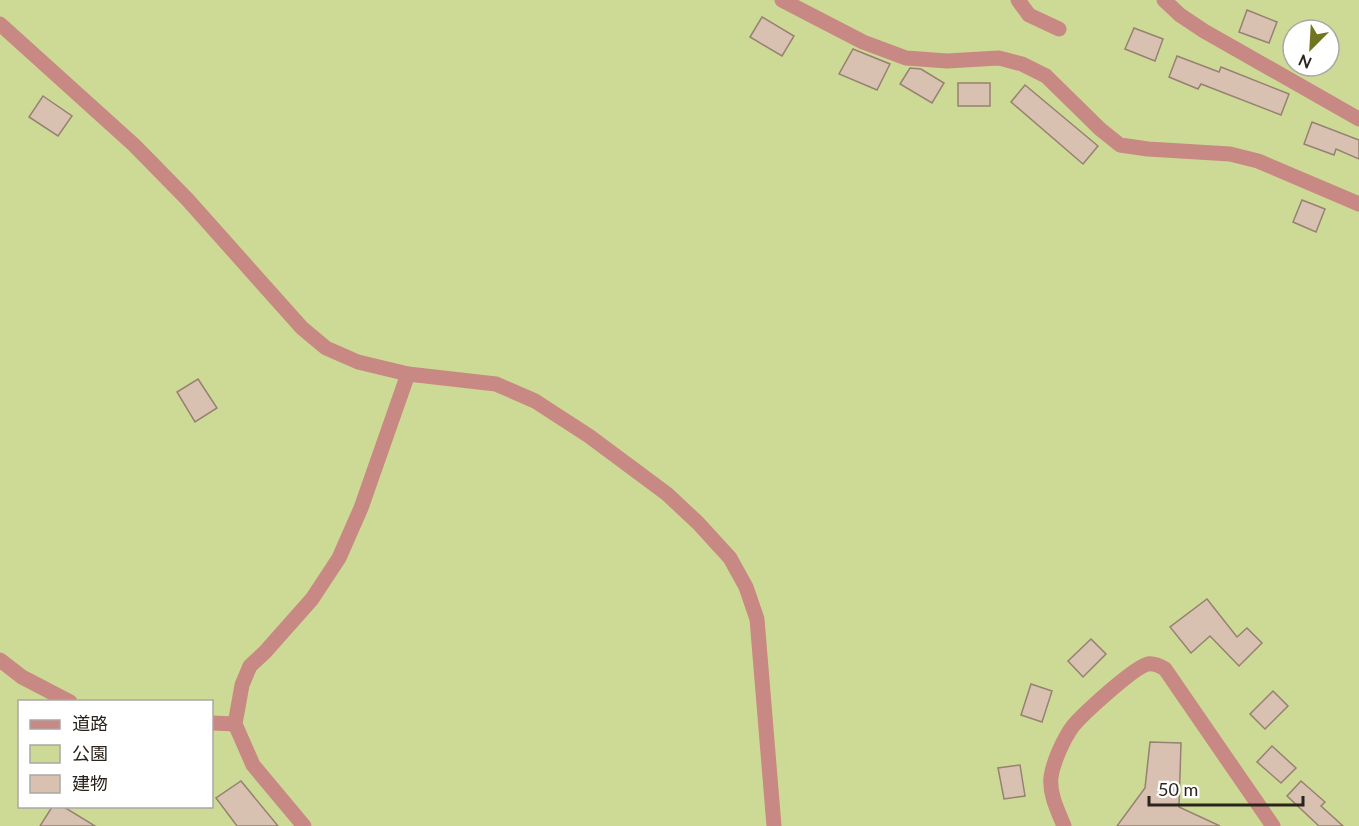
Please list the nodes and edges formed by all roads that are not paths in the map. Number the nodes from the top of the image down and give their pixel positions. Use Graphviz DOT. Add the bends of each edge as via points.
graph roads {
  1 [pos="782,0"];
  2 [pos="1018,0"];
  3 [pos="1164,0"];
  4 [pos="0,24"];
  5 [pos="1059,28"];
  6 [pos="1359,119"];
  7 [pos="1359,204"];
  8 [pos="408,374"];
  9 [pos="0,660"];
  10 [pos="66,700"];
  11 [pos="213,723"];
  12 [pos="235,724"];
  13 [pos="304,826"];
  14 [pos="774,826"];
  15 [pos="1064,826"];
  16 [pos="1273,826"];
  1 -- 7 [label="street" via="854,38 906,58 947,62 999,58 1022,64 1046,76 1120,145 1230,154 1258,161"];
  2 -- 5 [label="street" via="1029,15"];
  3 -- 6 [label="street" via="1204,31"];
  4 -- 8 [label="street" via="134,145 302,328 326,348 358,362"];
  8 -- 12 [label="street" via="361,508 339,558 312,599 250,666"];
  8 -- 14 [label="street" via="496,384 535,401 667,494 730,558 757,619"];
  9 -- 10 [label="street" via="22,677"];
  11 -- 12 [label="street"];
  12 -- 13 [label="street" via="253,765"];
  15 -- 16 [label="street" via="1053,797 1051,777 1063,743 1074,725 1131,673 1148,664 1165,669"];
}
